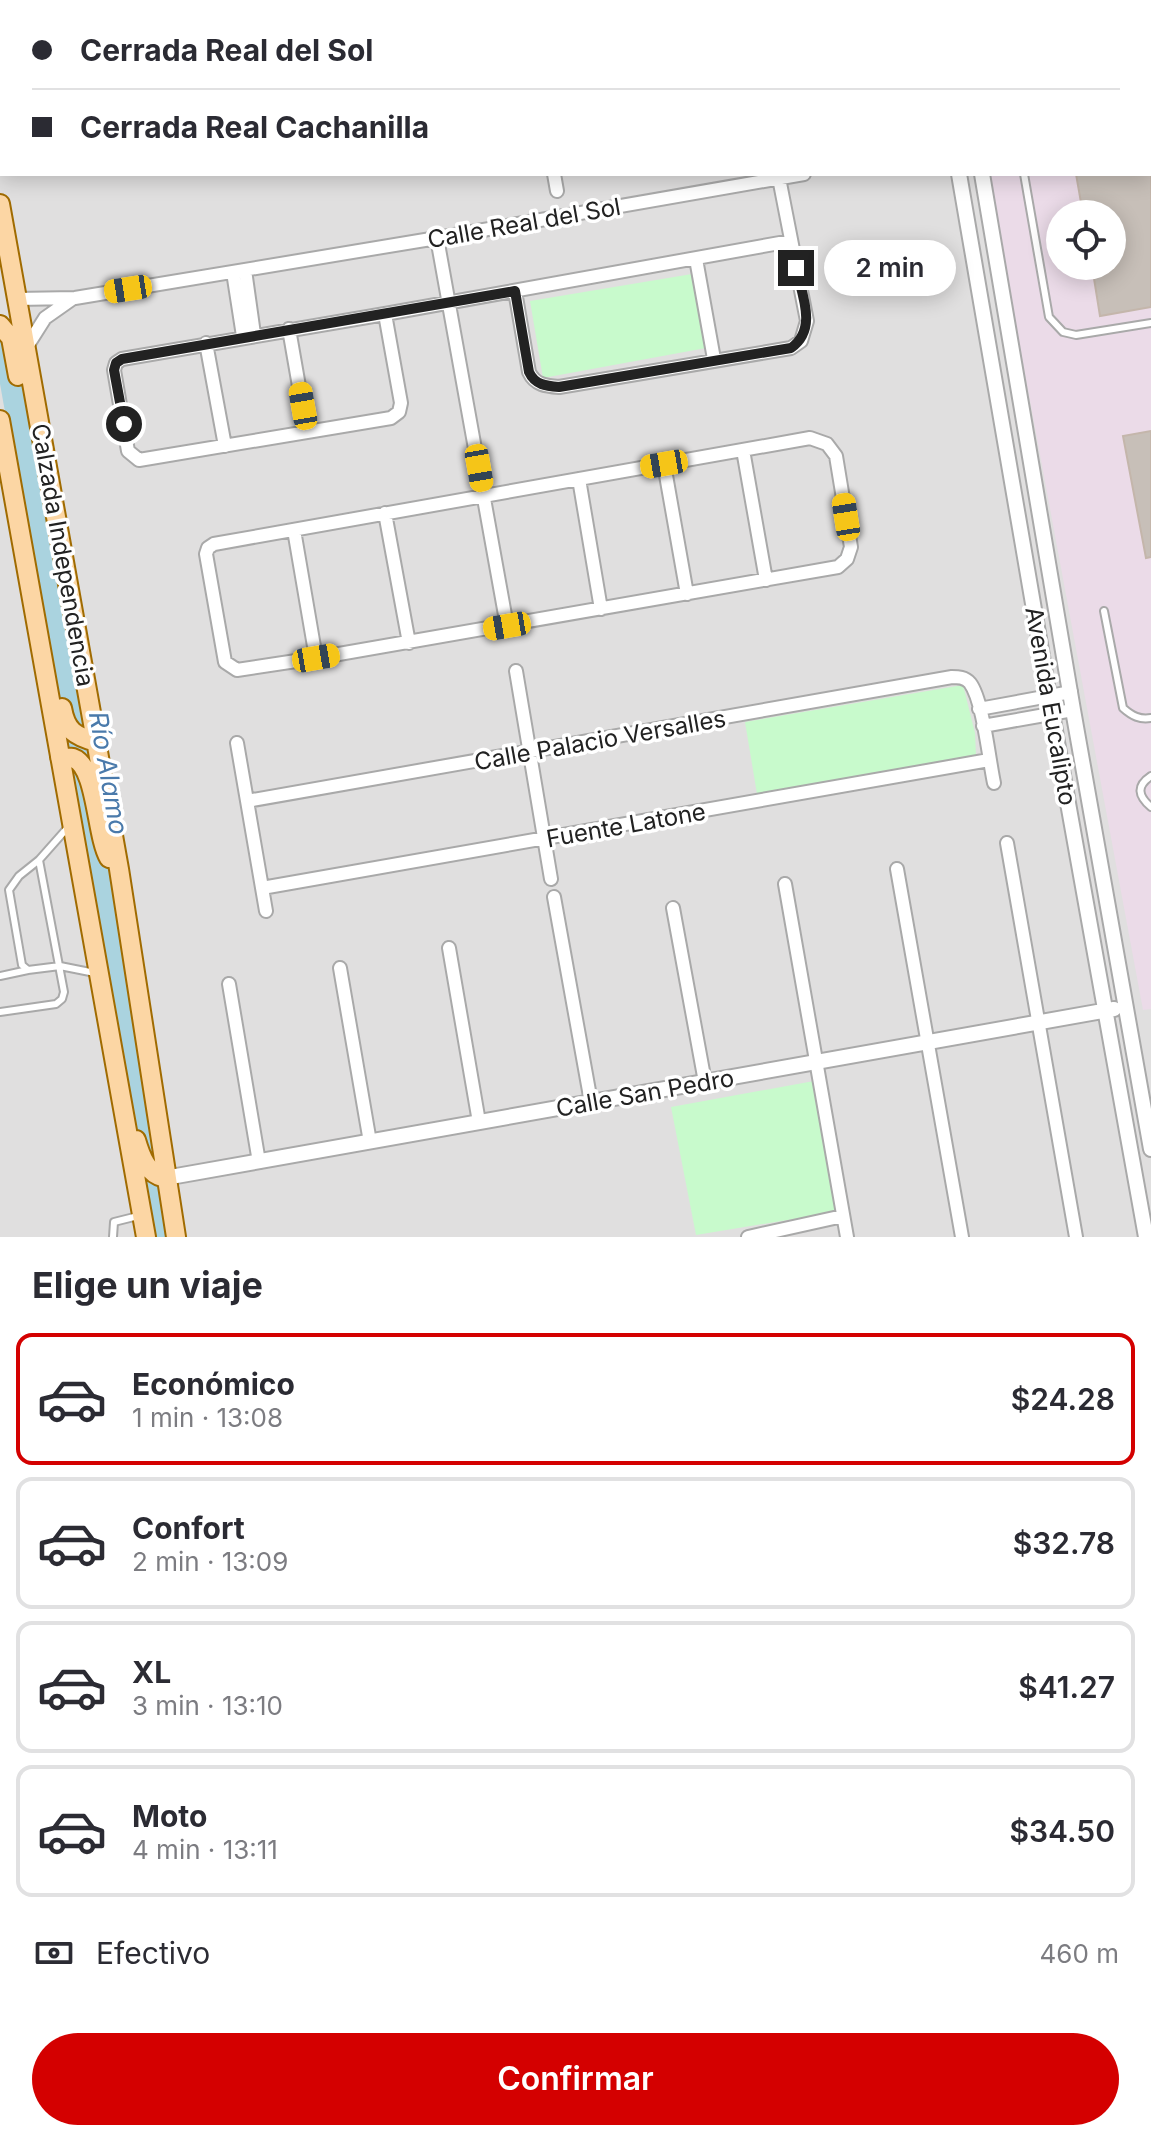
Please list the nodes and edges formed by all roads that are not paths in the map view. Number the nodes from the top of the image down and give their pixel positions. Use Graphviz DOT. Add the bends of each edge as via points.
graph roads {
  1 [pos="554,176"];
  2 [pos="792,176"];
  3 [pos="959,176"];
  4 [pos="982,176"];
  5 [pos="1024,176"];
  6 [pos="779,178"];
  7 [pos="557,191"];
  8 [pos="0,204"];
  9 [pos="437,238"];
  10 [pos="791,241"];
  11 [pos="696,259"];
  12 [pos="239,271"];
  13 [pos="515,291"];
  14 [pos="75,298"];
  15 [pos="16,299"];
  16 [pos="449,303"];
  17 [pos="385,314"];
  18 [pos="1151,323"];
  19 [pos="0,325"];
  20 [pos="289,329"];
  21 [pos="249,335"];
  22 [pos="206,343"];
  23 [pos="26,348"];
  24 [pos="714,359"];
  25 [pos="0,420"];
  26 [pos="307,432"];
  27 [pos="225,446"];
  28 [pos="743,450"];
  29 [pos="664,464"];
  30 [pos="579,479"];
  31 [pos="484,496"];
  32 [pos="52,497"];
  33 [pos="385,513"];
  34 [pos="294,530"];
  35 [pos="766,580"];
  36 [pos="687,594"];
  37 [pos="601,609"];
  38 [pos="1104,611"];
  39 [pos="507,626"];
  40 [pos="38,632"];
  41 [pos="409,643"];
  42 [pos="316,658"];
  43 [pos="516,671"];
  44 [pos="1071,692"];
  45 [pos="1049,696"];
  46 [pos="979,709"];
  47 [pos="1073,710"];
  48 [pos="1052,714"];
  49 [pos="1151,718"];
  50 [pos="983,726"];
  51 [pos="96,742"];
  52 [pos="237,743"];
  53 [pos="530,753"];
  54 [pos="60,757"];
  55 [pos="989,760"];
  56 [pos="1151,776"];
  57 [pos="994,783"];
  58 [pos="247,801"];
  59 [pos="1151,807"];
  60 [pos="72,823"];
  61 [pos="544,839"];
  62 [pos="1007,843"];
  63 [pos="39,860"];
  64 [pos="119,869"];
  65 [pos="897,869"];
  66 [pos="551,879"];
  67 [pos="785,884"];
  68 [pos="262,888"];
  69 [pos="554,897"];
  70 [pos="673,908"];
  71 [pos="266,911"];
  72 [pos="449,948"];
  73 [pos="60,966"];
  74 [pos="340,968"];
  75 [pos="28,970"];
  76 [pos="99,974"];
  77 [pos="0,976"];
  78 [pos="229,984"];
  79 [pos="1125,1007"];
  80 [pos="1106,1010"];
  81 [pos="0,1012"];
  82 [pos="1038,1022"];
  83 [pos="929,1042"];
  84 [pos="816,1063"];
  85 [pos="705,1082"];
  86 [pos="591,1102"];
  87 [pos="122,1109"];
  88 [pos="479,1122"];
  89 [pos="370,1142"];
  90 [pos="1151,1149"];
  91 [pos="259,1162"];
  92 [pos="165,1178"];
  93 [pos="1146,1206"];
  94 [pos="142,1215"];
  95 [pos="843,1216"];
  96 [pos="1147,1232"];
  97 [pos="113,1237"];
  98 [pos="146,1237"];
  99 [pos="176,1237"];
  100 [pos="748,1237"];
  101 [pos="847,1237"];
  102 [pos="962,1237"];
  103 [pos="1076,1237"];
  1 -- 7 [label="street"];
  2 -- 6 [label="street, Calle Real del Sol"];
  3 -- 45 [label="street, Avenida Eucalipto"];
  4 -- 44 [label="street, Avenida Eucalipto"];
  5 -- 18 [label="lane" via="1049,317 1056,326 1076,335"];
  6 -- 9 [label="street, Calle Real del Sol"];
  6 -- 10 [label="street"];
  8 -- 15 [label="main road, Calzada Independencia"];
  9 -- 12 [label="street, Calle Real del Sol"];
  9 -- 16 [label="street"];
  10 -- 11 [label="street"];
  10 -- 24 [label="street" via="807,321 801,341 791,348"];
  11 -- 13 [label="street"];
  11 -- 24 [label="street"];
  12 -- 14 [label="street, Calle Real del Sol"];
  12 -- 21 [label="street"];
  13 -- 16 [label="street"];
  13 -- 24 [label="street" via="529,372 546,386"];
  14 -- 15 [label="street, Calle Real del Sol"];
  14 -- 23 [label="street, Calle Real del Sol" via="45,318"];
  15 -- 23 [label="main road, Calzada Independencia"];
  16 -- 17 [label="street"];
  16 -- 31 [label="street"];
  17 -- 20 [label="street"];
  17 -- 26 [label="street" via="399,412 391,418"];
  19 -- 32 [label="main road" via="11,338 38,472"];
  20 -- 21 [label="street"];
  20 -- 26 [label="street"];
  21 -- 22 [label="street"];
  22 -- 27 [label="street"];
  22 -- 27 [label="street" via="116,363 128,451 139,460"];
  23 -- 32 [label="main road, Calzada Independencia"];
  25 -- 40 [label="main road, Calzada Independencia"];
  26 -- 27 [label="street"];
  28 -- 29 [label="street"];
  28 -- 35 [label="street"];
  28 -- 35 [label="street" via="810,438 827,444 836,456 851,547 847,559 838,567"];
  29 -- 30 [label="street"];
  29 -- 36 [label="street"];
  30 -- 31 [label="street"];
  30 -- 37 [label="street"];
  31 -- 33 [label="street"];
  31 -- 39 [label="street"];
  32 -- 51 [label="main road, Calzada Independencia"];
  33 -- 34 [label="street"];
  33 -- 41 [label="street"];
  34 -- 42 [label="street"];
  34 -- 42 [label="street" via="214,544 206,554 230,667"];
  35 -- 36 [label="street"];
  36 -- 37 [label="street"];
  37 -- 39 [label="street"];
  38 -- 49 [label="lane" via="1123,708 1130,715"];
  39 -- 41 [label="street"];
  40 -- 51 [label="main road" via="50,645 65,725"];
  40 -- 54 [label="main road, Calzada Independencia"];
  41 -- 42 [label="street"];
  43 -- 53 [label="street"];
  44 -- 45 [label="street"];
  44 -- 47 [label="street, Avenida Eucalipto"];
  45 -- 46 [label="street"];
  45 -- 48 [label="street, Avenida Eucalipto"];
  46 -- 50 [label="street"];
  46 -- 53 [label="street, Calle Palacio Versalles" via="970,683 952,677"];
  47 -- 48 [label="street"];
  47 -- 79 [label="street, Avenida Eucalipto"];
  48 -- 50 [label="street"];
  48 -- 80 [label="street, Avenida Eucalipto"];
  50 -- 55 [label="street"];
  51 -- 64 [label="main road, Calzada Independencia"];
  52 -- 58 [label="street"];
  53 -- 58 [label="street, Calle Palacio Versalles"];
  53 -- 61 [label="street"];
  54 -- 60 [label="main road, Calzada Independencia"];
  54 -- 64 [label="main road" via="83,765 104,848"];
  55 -- 57 [label="street"];
  55 -- 61 [label="street, Fuente Latone"];
  56 -- 59 [label="lane" via="1139,790"];
  58 -- 68 [label="street"];
  60 -- 63 [label="lane"];
  60 -- 76 [label="main road, Calzada Independencia"];
  61 -- 66 [label="street"];
  61 -- 68 [label="street, Fuente Latone"];
  62 -- 82 [label="street"];
  63 -- 73 [label="lane"];
  63 -- 75 [label="lane" via="9,890 22,965"];
  64 -- 92 [label="main road, Calzada Independencia"];
  65 -- 83 [label="street"];
  67 -- 84 [label="street"];
  68 -- 71 [label="street"];
  69 -- 86 [label="street"];
  70 -- 85 [label="street"];
  72 -- 88 [label="street"];
  73 -- 75 [label="lane"];
  73 -- 76 [label="lane"];
  73 -- 81 [label="lane" via="64,992 56,1004"];
  74 -- 89 [label="street"];
  75 -- 77 [label="lane"];
  76 -- 87 [label="main road, Calzada Independencia"];
  78 -- 91 [label="street"];
  79 -- 80 [label="street, Calle San Pedro"];
  79 -- 90 [label="street, Avenida Eucalipto"];
  80 -- 82 [label="street, Calle San Pedro"];
  80 -- 93 [label="street, Avenida Eucalipto"];
  82 -- 83 [label="street, Calle San Pedro"];
  82 -- 103 [label="street"];
  83 -- 84 [label="street, Calle San Pedro"];
  83 -- 102 [label="street"];
  84 -- 85 [label="street, Calle San Pedro"];
  84 -- 95 [label="street"];
  85 -- 86 [label="street, Calle San Pedro"];
  86 -- 88 [label="street, Calle San Pedro"];
  87 -- 92 [label="main road" via="147,1167"];
  87 -- 94 [label="main road, Calzada Independencia"];
  88 -- 89 [label="street, Calle San Pedro"];
  89 -- 91 [label="street, Calle San Pedro"];
  91 -- 92 [label="street, Calle San Pedro"];
  92 -- 99 [label="main road, Calzada Independencia"];
  93 -- 96 [label="street, Avenida Eucalipto"];
  94 -- 97 [label="lane" via="114,1222"];
  94 -- 98 [label="main road, Calzada Independencia"];
  95 -- 100 [label="street"];
  95 -- 101 [label="street"];
}
